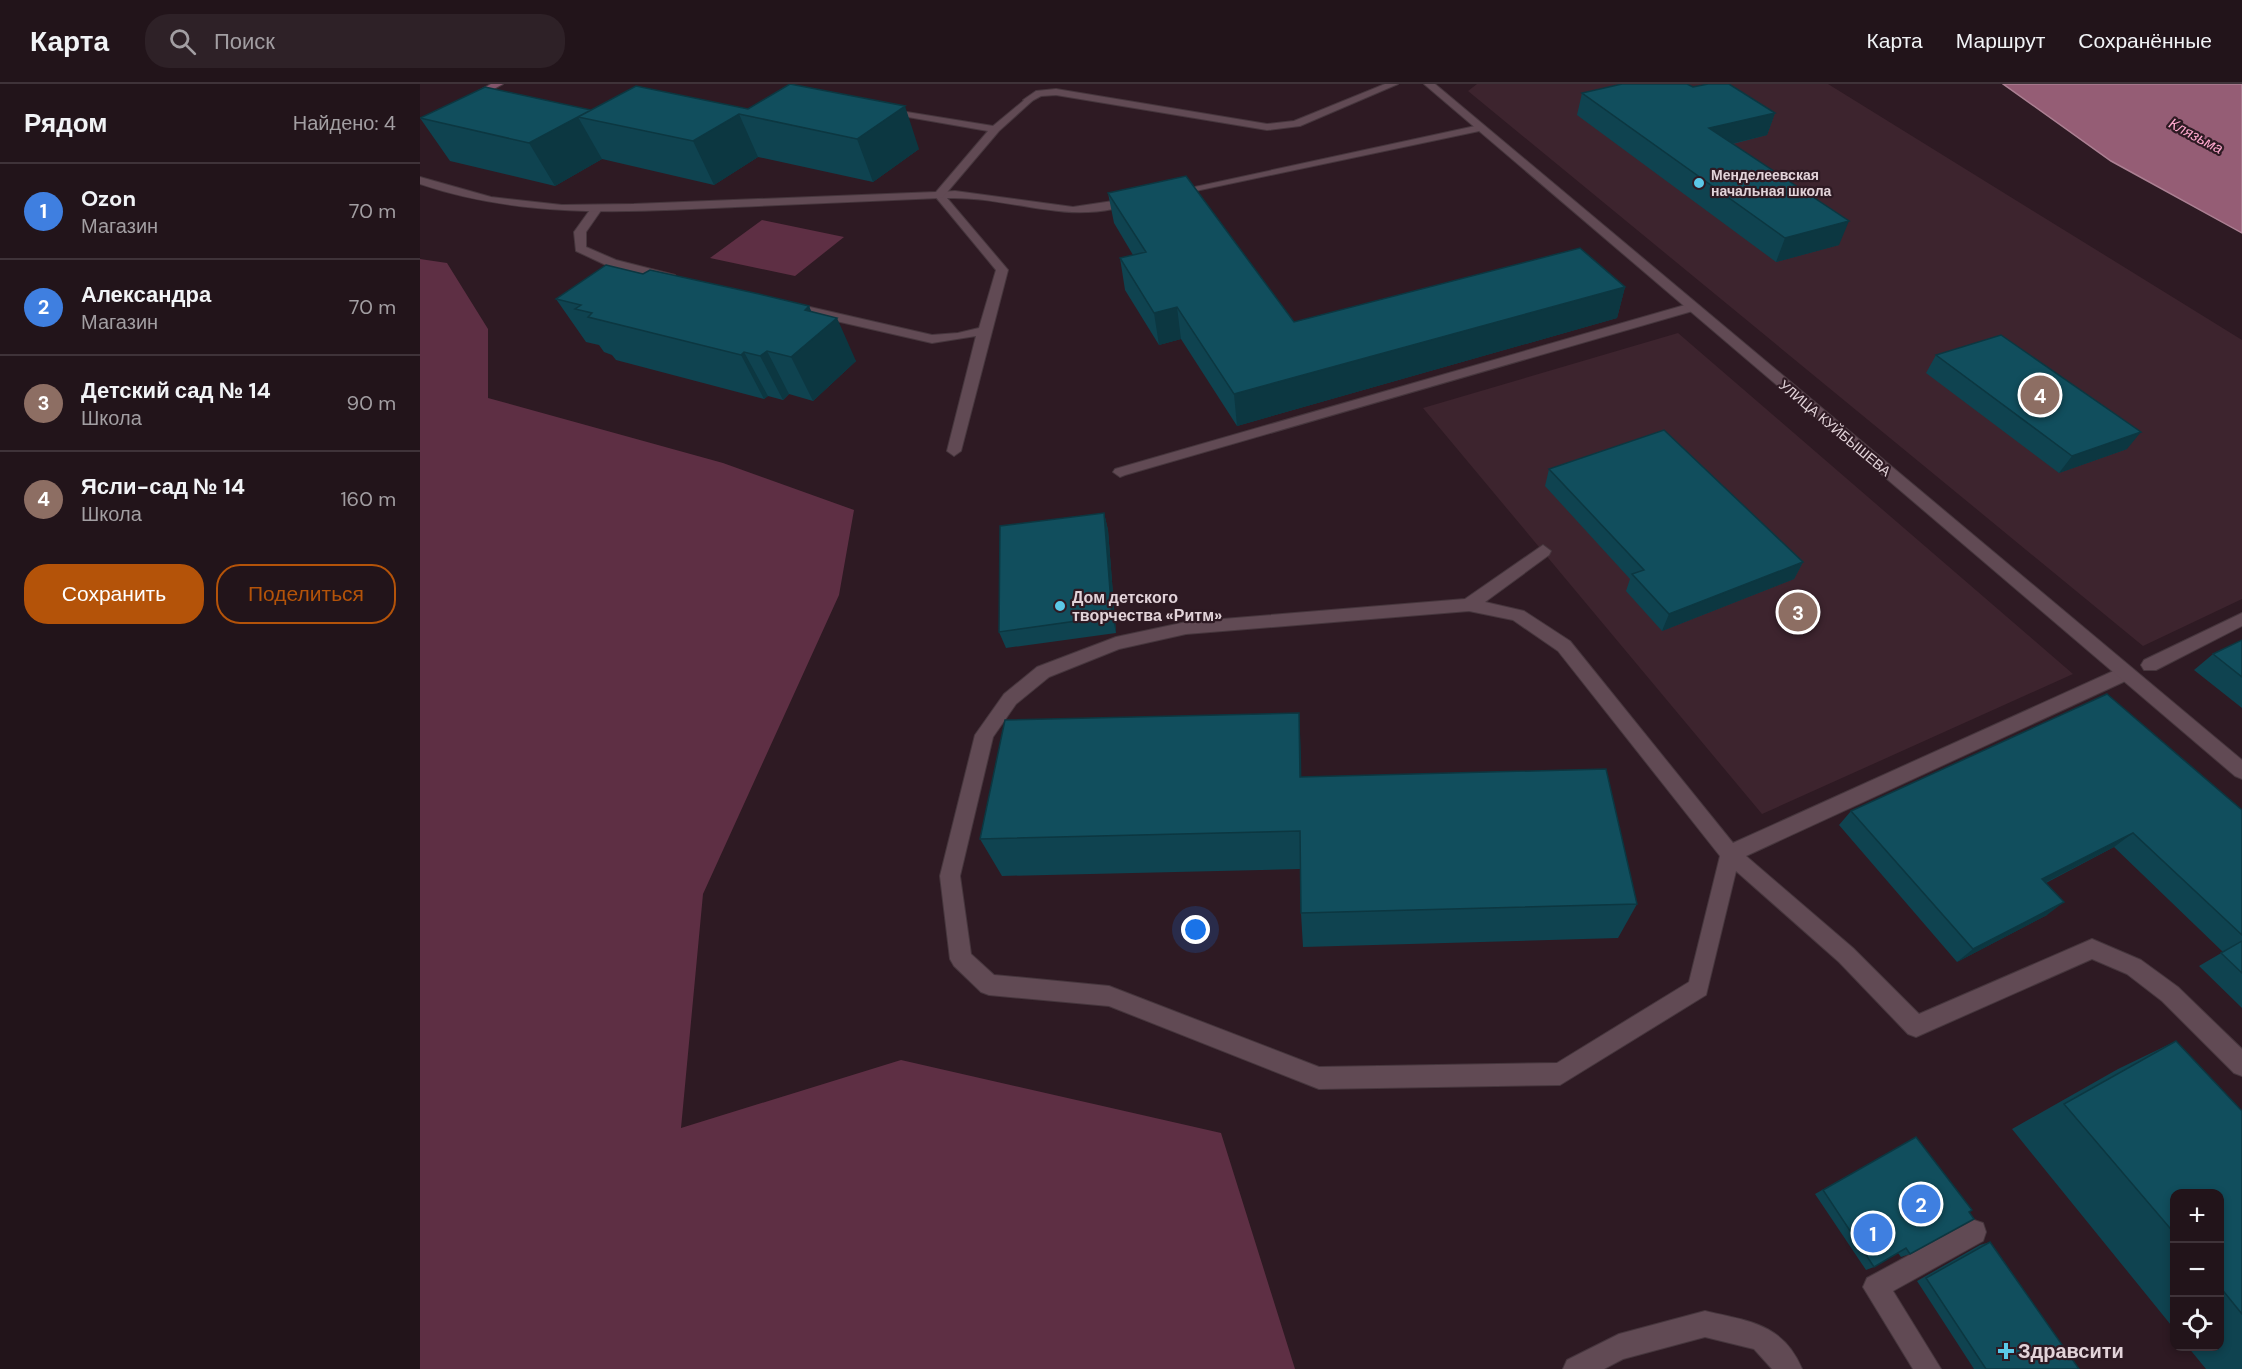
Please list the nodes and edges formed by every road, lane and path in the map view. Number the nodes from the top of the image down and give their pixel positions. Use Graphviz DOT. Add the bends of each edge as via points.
graph roads {
  1 [pos="498,84"];
  2 [pos="1393,84"];
  3 [pos="1429,84"];
  4 [pos="460,106"];
  5 [pos="871,108"];
  6 [pos="473,109"];
  7 [pos="1480,128"];
  8 [pos="995,129"];
  9 [pos="420,180"];
  10 [pos="939,195"];
  11 [pos="1157,196"];
  12 [pos="1145,199"];
  13 [pos="596,209"];
  14 [pos="681,280"];
  15 [pos="772,302"];
  16 [pos="1692,307"];
  17 [pos="984,330"];
  18 [pos="954,451"];
  19 [pos="1120,472"];
  20 [pos="1543,551"];
  21 [pos="1469,605"];
  22 [pos="2242,619"];
  23 [pos="2150,665"];
  24 [pos="2126,673"];
  25 [pos="2242,771"];
  26 [pos="1730,854"];
  27 [pos="2242,1065"];
  28 [pos="1974,1232"];
  29 [pos="1576,1369"];
  30 [pos="1789,1369"];
  31 [pos="1928,1369"];
  1 -- 4 [label="street"];
  2 -- 8 [label="street" via="1282,127 1056,92 1039,93"];
  3 -- 7 [label="street, УЛИЦА КУЙБЫШЕВА"];
  4 -- 6 [label="street"];
  5 -- 8 [label="street"];
  7 -- 11 [label="street"];
  7 -- 16 [label="street, УЛИЦА КУЙБЫШЕВА"];
  8 -- 10 [label="street"];
  9 -- 13 [label="street" via="525,207"];
  10 -- 12 [label="street" via="958,194 1065,210"];
  10 -- 13 [label="street"];
  10 -- 17 [label="street" via="1002,270"];
  13 -- 14 [label="street" via="580,232 580,249 612,263"];
  15 -- 17 [label="street" via="932,339"];
  16 -- 19 [label="street"];
  16 -- 24 [label="street, УЛИЦА КУЙБЫШЕВА"];
  17 -- 18 [label="street"];
  20 -- 21 [label="street"];
  21 -- 26 [label="street" via="1518,615 1564,646"];
  21 -- 26 [label="street" via="1186,628 1116,643 1043,672 1010,699 984,735 950,876 961,959 989,985 1109,996 1319,1078 1560,1074 1698,988"];
  22 -- 23 [label="street"];
  24 -- 25 [label="street, УЛИЦА КУЙБЫШЕВА"];
  24 -- 26 [label="street"];
  26 -- 27 [label="street" via="1846,955 1916,1026 2092,949 2134,967 2170,994"];
  28 -- 31 [label="street" via="1876,1287"];
  29 -- 30 [label="street" via="1619,1347 1705,1323 1762,1338"];
}
